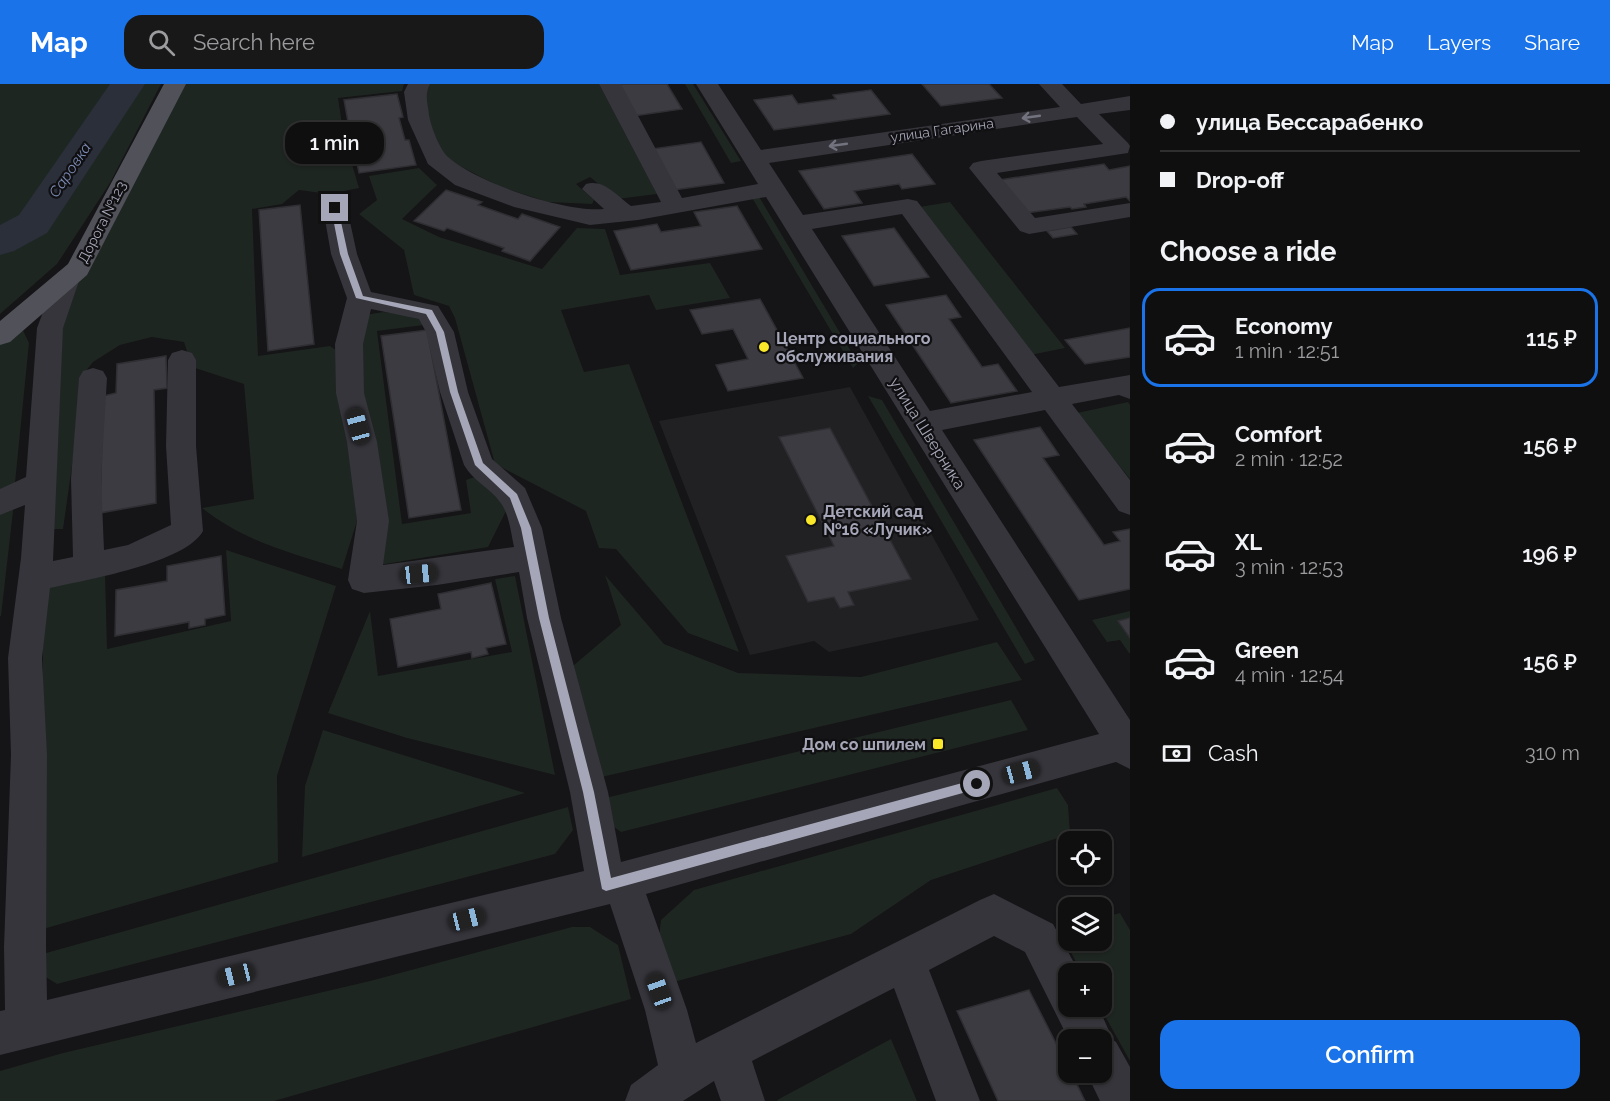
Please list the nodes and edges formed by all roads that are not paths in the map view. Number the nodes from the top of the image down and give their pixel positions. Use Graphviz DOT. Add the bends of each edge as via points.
graph roads {
  1 [pos="175,84"];
  2 [pos="419,84"];
  3 [pos="610,84"];
  4 [pos="707,84"];
  5 [pos="1050,84"];
  6 [pos="1130,103"];
  7 [pos="1079,110"];
  8 [pos="1125,147"];
  9 [pos="965,150"];
  10 [pos="754,158"];
  11 [pos="774,188"];
  12 [pos="594,189"];
  13 [pos="675,206"];
  14 [pos="335,208"];
  15 [pos="1130,210"];
  16 [pos="625,214"];
  17 [pos="796,224"];
  18 [pos="68,278"];
  19 [pos="360,298"];
  20 [pos="0,336"];
  21 [pos="182,360"];
  22 [pos="93,378"];
  23 [pos="1130,389"];
  24 [pos="1052,398"];
  25 [pos="922,423"];
  26 [pos="40,484"];
  27 [pos="0,503"];
  28 [pos="1130,503"];
  29 [pos="532,557"];
  30 [pos="89,566"];
  31 [pos="34,578"];
  32 [pos="1128,746"];
  33 [pos="614,883"];
  34 [pos="904,960"];
  35 [pos="1058,974"];
  36 [pos="14,1029"];
  37 [pos="727,1050"];
  38 [pos="682,1074"];
  39 [pos="1112,1078"];
  40 [pos="647,1101"];
  41 [pos="743,1101"];
  42 [pos="958,1101"];
  43 [pos="1124,1101"];
  1 -- 18 [label="main road, Дорога №123" via="78,269"];
  2 -- 16 [label="street" via="415,92 419,120 436,159 463,180 523,202 590,218"];
  3 -- 13 [label="street"];
  4 -- 10 [label="street, улица Шверника"];
  5 -- 7 [label="street"];
  6 -- 7 [label="street, улица Гагарина"];
  7 -- 8 [label="street"];
  7 -- 9 [label="street, улица Гагарина, one-way"];
  8 -- 9 [label="street"];
  9 -- 10 [label="street, улица Гагарина, one-way"];
  9 -- 15 [label="street" via="1029,226"];
  10 -- 11 [label="street, улица Шверника"];
  11 -- 13 [label="street"];
  11 -- 17 [label="street, улица Шверника"];
  12 -- 16 [label="street"];
  13 -- 16 [label="street"];
  14 -- 19 [label="street" via="344,254"];
  17 -- 24 [label="street" via="908,206"];
  17 -- 25 [label="street, улица Шверника"];
  18 -- 20 [label="main road, Дорога №123"];
  18 -- 26 [label="street" via="50,328"];
  19 -- 29 [label="street" via="429,312 440,332 454,392 479,465 513,496"];
  19 -- 29 [label="street" via="349,344 350,393 362,442 373,521 364,579"];
  21 -- 30 [label="street" via="187,531 134,557"];
  22 -- 30 [label="street" via="86,479"];
  23 -- 24 [label="street" via="1126,384"];
  24 -- 25 [label="street"];
  24 -- 28 [label="street"];
  25 -- 32 [label="street, улица Шверника"];
  26 -- 27 [label="street"];
  26 -- 31 [label="street"];
  29 -- 33 [label="street" via="544,618"];
  30 -- 31 [label="street"];
  31 -- 36 [label="street" via="25,658 29,755 24,947"];
  32 -- 33 [label="street"];
  33 -- 36 [label="street"];
  33 -- 38 [label="street" via="666,1010"];
  34 -- 35 [label="street" via="994,914 1039,938"];
  34 -- 37 [label="street"];
  34 -- 42 [label="street"];
  37 -- 38 [label="street"];
  37 -- 41 [label="street"];
  38 -- 40 [label="street"];
  39 -- 43 [label="street"];
}
